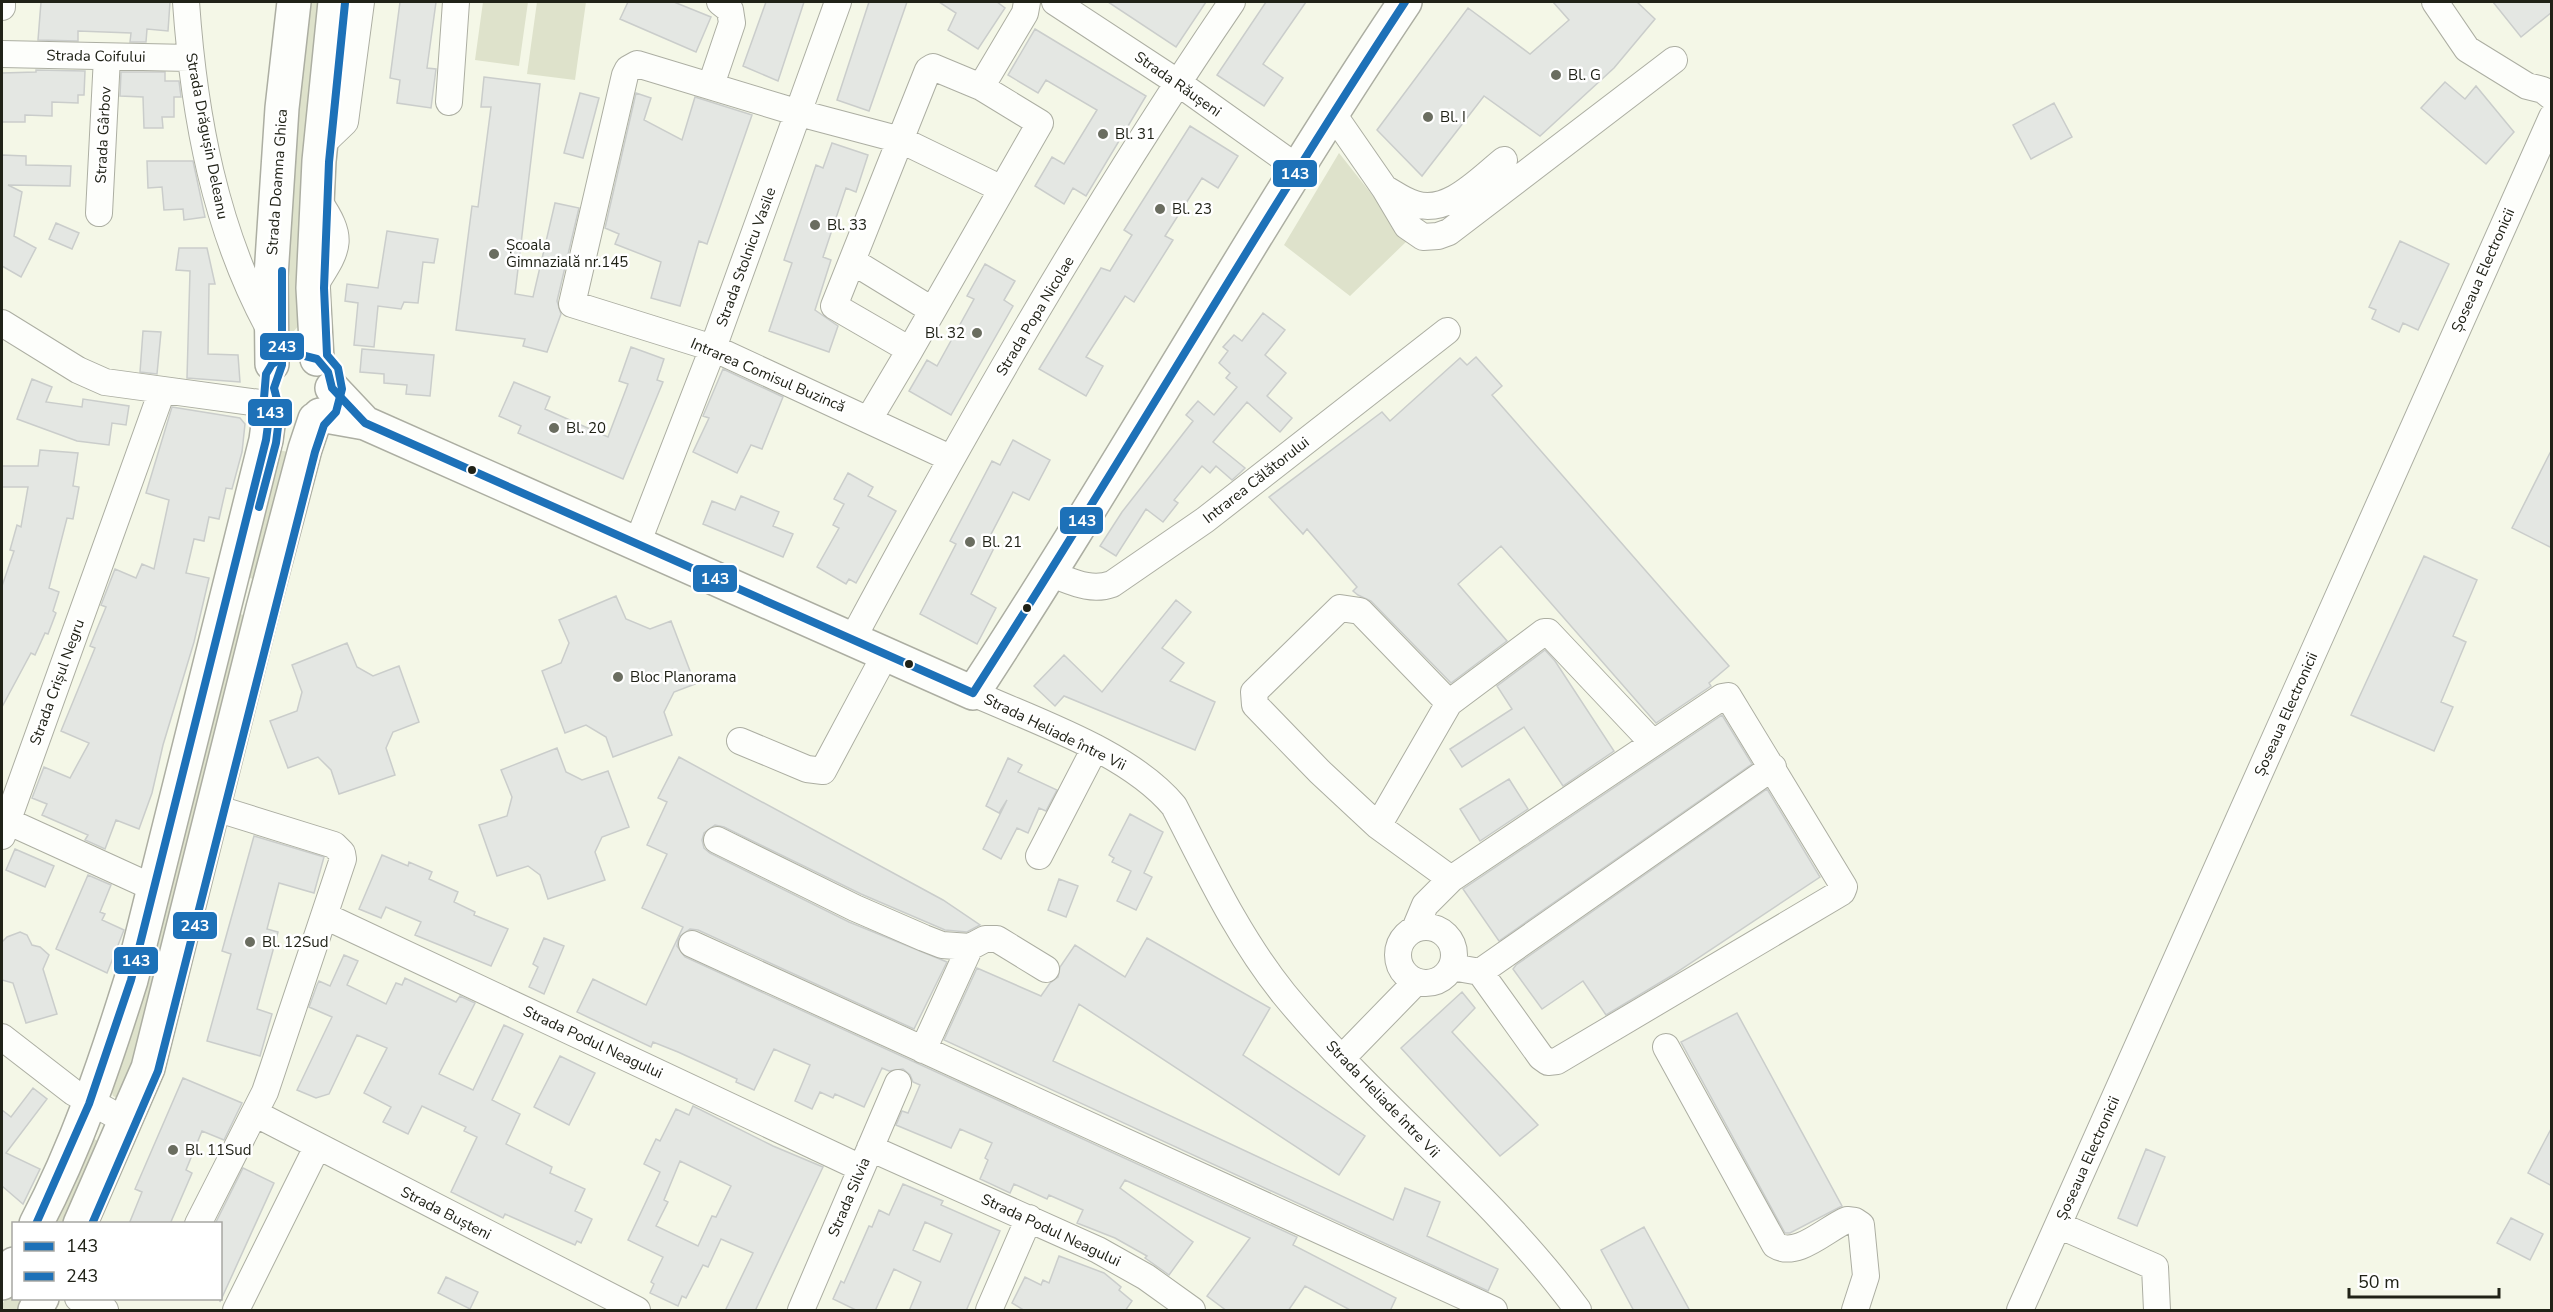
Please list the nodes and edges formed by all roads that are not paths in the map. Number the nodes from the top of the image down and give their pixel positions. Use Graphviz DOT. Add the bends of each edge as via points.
graph roads {
  1 [pos="2,2"];
  2 [pos="186,2"];
  3 [pos="294,2"];
  4 [pos="335,2"];
  5 [pos="361,2"];
  6 [pos="456,2"];
  7 [pos="720,2"];
  8 [pos="838,2"];
  9 [pos="1027,2"];
  10 [pos="1055,2"];
  11 [pos="1232,2"];
  12 [pos="1406,2"];
  13 [pos="2435,2"];
  14 [pos="2,7"];
  15 [pos="2,54"];
  16 [pos="107,57"];
  17 [pos="190,58"];
  18 [pos="1674,60"];
  19 [pos="1177,82"];
  20 [pos="711,85"];
  21 [pos="981,87"];
  22 [pos="2552,97"];
  23 [pos="449,102"];
  24 [pos="799,113"];
  25 [pos="1333,114"];
  26 [pos="2552,117"];
  27 [pos="901,140"];
  28 [pos="321,145"];
  29 [pos="1504,159"];
  30 [pos="1299,169"];
  31 [pos="1002,189"];
  32 [pos="1385,189"];
  33 [pos="99,213"];
  34 [pos="852,261"];
  35 [pos="932,310"];
  36 [pos="2,323"];
  37 [pos="1447,331"];
  38 [pos="272,348"];
  39 [pos="713,348"];
  40 [pos="910,350"];
  41 [pos="317,359"];
  42 [pos="162,391"];
  43 [pos="268,407"];
  44 [pos="322,408"];
  45 [pos="869,419"];
  46 [pos="950,458"];
  47 [pos="637,544"];
  48 [pos="1051,574"];
  49 [pos="226,597"];
  50 [pos="263,608"];
  51 [pos="852,640"];
  52 [pos="885,655"];
  53 [pos="974,693"];
  54 [pos="1449,703"];
  55 [pos="740,741"];
  56 [pos="1652,742"];
  57 [pos="1095,748"];
  58 [pos="1773,767"];
  59 [pos="212,807"];
  60 [pos="1378,826"];
  61 [pos="4,829"];
  62 [pos="717,840"];
  63 [pos="1039,856"];
  64 [pos="1451,879"];
  65 [pos="154,888"];
  66 [pos="325,916"];
  67 [pos="1415,929"];
  68 [pos="692,944"];
  69 [pos="970,947"];
  70 [pos="1452,967"];
  71 [pos="1046,969"];
  72 [pos="1480,972"];
  73 [pos="1416,982"];
  74 [pos="2,1037"];
  75 [pos="1666,1047"];
  76 [pos="924,1050"];
  77 [pos="1342,1058"];
  78 [pos="898,1083"];
  79 [pos="89,1102"];
  80 [pos="256,1114"];
  81 [pos="126,1121"];
  82 [pos="317,1147"];
  83 [pos="865,1158"];
  84 [pos="1029,1218"];
  85 [pos="37,1222"];
  86 [pos="81,1222"];
  87 [pos="199,1222"];
  88 [pos="2058,1225"];
  89 [pos="12,1267"];
  90 [pos="2,1283"];
  91 [pos="232,1304"];
  92 [pos="637,1311"];
  93 [pos="801,1311"];
  94 [pos="988,1311"];
  95 [pos="1192,1311"];
  96 [pos="1494,1311"];
  97 [pos="1578,1311"];
  98 [pos="1855,1311"];
  99 [pos="2020,1311"];
  100 [pos="2157,1311"];
  1 -- 14 [label="street"];
  2 -- 17 [label="street, Strada Drăgușin Deleanu"];
  3 -- 38 [label="main road, Strada Doamna Ghica" via="282,108"];
  4 -- 28 [label="main road"];
  5 -- 28 [label="street" via="345,122"];
  6 -- 23 [label="street"];
  7 -- 20 [label="street" via="730,10 732,23"];
  8 -- 24 [label="street, Strada Stolnicu Vasile"];
  9 -- 21 [label="street" via="1025,13"];
  10 -- 19 [label="street, Strada Răușeni"];
  11 -- 19 [label="street, Strada Popa Nicolae"];
  12 -- 25 [label="main road"];
  13 -- 22 [label="street" via="2468,49"];
  15 -- 16 [label="street, Strada Coifului"];
  16 -- 17 [label="street, Strada Coifului"];
  16 -- 33 [label="street, Strada Gârbov"];
  17 -- 38 [label="street, Strada Drăgușin Deleanu" via="220,216"];
  18 -- 32 [label="street" via="1458,225 1438,236 1415,234"];
  19 -- 30 [label="street, Strada Răușeni"];
  19 -- 46 [label="street, Strada Popa Nicolae"];
  20 -- 24 [label="street, Intrarea Comisul Buzincă"];
  20 -- 39 [label="street, Intrarea Comisul Buzincă" via="644,64 628,69 572,304"];
  21 -- 27 [label="street" via="933,67 928,70"];
  21 -- 31 [label="street" via="1040,123"];
  24 -- 27 [label="street, Intrarea Comisul Buzincă"];
  24 -- 39 [label="street, Strada Stolnicu Vasile"];
  25 -- 30 [label="main road"];
  25 -- 32 [label="street"];
  26 -- 88 [label="street, Șoseaua Electronicii"];
  27 -- 31 [label="street, Intrarea Comisul Buzincă"];
  27 -- 34 [label="street"];
  28 -- 41 [label="main road" via="313,288"];
  29 -- 32 [label="street" via="1442,205 1416,205"];
  30 -- 48 [label="main road"];
  31 -- 35 [label="street"];
  34 -- 35 [label="street"];
  34 -- 40 [label="street" via="834,306"];
  35 -- 40 [label="street"];
  36 -- 42 [label="street" via="90,376"];
  37 -- 48 [label="street, Intrarea Călătorului" via="1205,520 1112,584 1088,587"];
  38 -- 41 [label="main road"];
  38 -- 43 [label="main road, Strada Doamna Ghica" via="263,387"];
  39 -- 45 [label="street, Intrarea Comisul Buzincă"];
  39 -- 47 [label="street, Strada Stolnicu Vasile"];
  40 -- 45 [label="street"];
  41 -- 44 [label="main road" via="328,372"];
  42 -- 43 [label="street"];
  42 -- 61 [label="street, Strada Crișul Negru"];
  43 -- 44 [label="main road" via="279,418 304,423"];
  43 -- 49 [label="main road, Strada Doamna Ghica" via="266,441"];
  44 -- 47 [label="main road, Strada Heliade între Vii" via="365,423"];
  44 -- 50 [label="main road" via="304,449"];
  45 -- 46 [label="street, Intrarea Comisul Buzincă"];
  46 -- 51 [label="street, Strada Popa Nicolae"];
  47 -- 51 [label="main road, Strada Heliade între Vii"];
  48 -- 53 [label="main road"];
  49 -- 50 [label="main road"];
  49 -- 65 [label="main road, Strada Doamna Ghica"];
  50 -- 59 [label="main road"];
  51 -- 52 [label="main road, Strada Heliade între Vii"];
  52 -- 53 [label="main road, Strada Heliade între Vii"];
  52 -- 55 [label="street" via="823,771 807,769"];
  53 -- 57 [label="street, Strada Heliade între Vii"];
  54 -- 56 [label="street" via="1548,632"];
  54 -- 60 [label="street"];
  54 -- 60 [label="street" via="1360,611 1347,607 1340,608 1254,692 1258,709"];
  56 -- 58 [label="street" via="1728,696"];
  56 -- 64 [label="street"];
  57 -- 63 [label="street"];
  57 -- 77 [label="street, Strada Heliade între Vii" via="1144,776 1174,806 1249,946 1284,993"];
  58 -- 72 [label="street"];
  58 -- 72 [label="street" via="1843,881 1842,892 1557,1061 1548,1062 1541,1057"];
  59 -- 66 [label="street" via="339,849 342,865"];
  59 -- 81 [label="main road" via="148,1068"];
  60 -- 64 [label="street"];
  61 -- 65 [label="street, Strada Crișul Negru"];
  62 -- 69 [label="street" via="924,938 942,945"];
  64 -- 67 [label="street" via="1425,905"];
  65 -- 79 [label="main road, Strada Doamna Ghica" via="131,980"];
  66 -- 80 [label="street"];
  66 -- 83 [label="street, Strada Podul Neagului"];
  67 -- 70 [label="street" via="1426,926 1447,936 1453,945"];
  67 -- 73 [label="street" via="1406,935 1397,955 1406,976"];
  68 -- 76 [label="street"];
  69 -- 71 [label="street" via="985,939 997,939"];
  69 -- 76 [label="street"];
  70 -- 72 [label="street"];
  70 -- 73 [label="street" via="1437,982"];
  73 -- 77 [label="street"];
  74 -- 79 [label="street"];
  75 -- 98 [label="street" via="1775,1245 1792,1249 1847,1220 1861,1225 1866,1276"];
  76 -- 96 [label="street"];
  77 -- 97 [label="street, Strada Heliade între Vii" via="1524,1245"];
  78 -- 83 [label="street, Strada Silvia"];
  79 -- 81 [label="street"];
  79 -- 85 [label="main road, Strada Doamna Ghica"];
  80 -- 82 [label="street, Strada Bușteni"];
  80 -- 87 [label="street"];
  81 -- 86 [label="main road"];
  82 -- 91 [label="street"];
  82 -- 92 [label="street, Strada Bușteni"];
  83 -- 84 [label="street, Strada Podul Neagului"];
  83 -- 93 [label="street, Strada Silvia"];
  84 -- 94 [label="street"];
  84 -- 95 [label="street, Strada Podul Neagului" via="1124,1263"];
  88 -- 99 [label="street, Șoseaua Electronicii"];
  88 -- 100 [label="street" via="2155,1267"];
  89 -- 90 [label="main road"];
}
